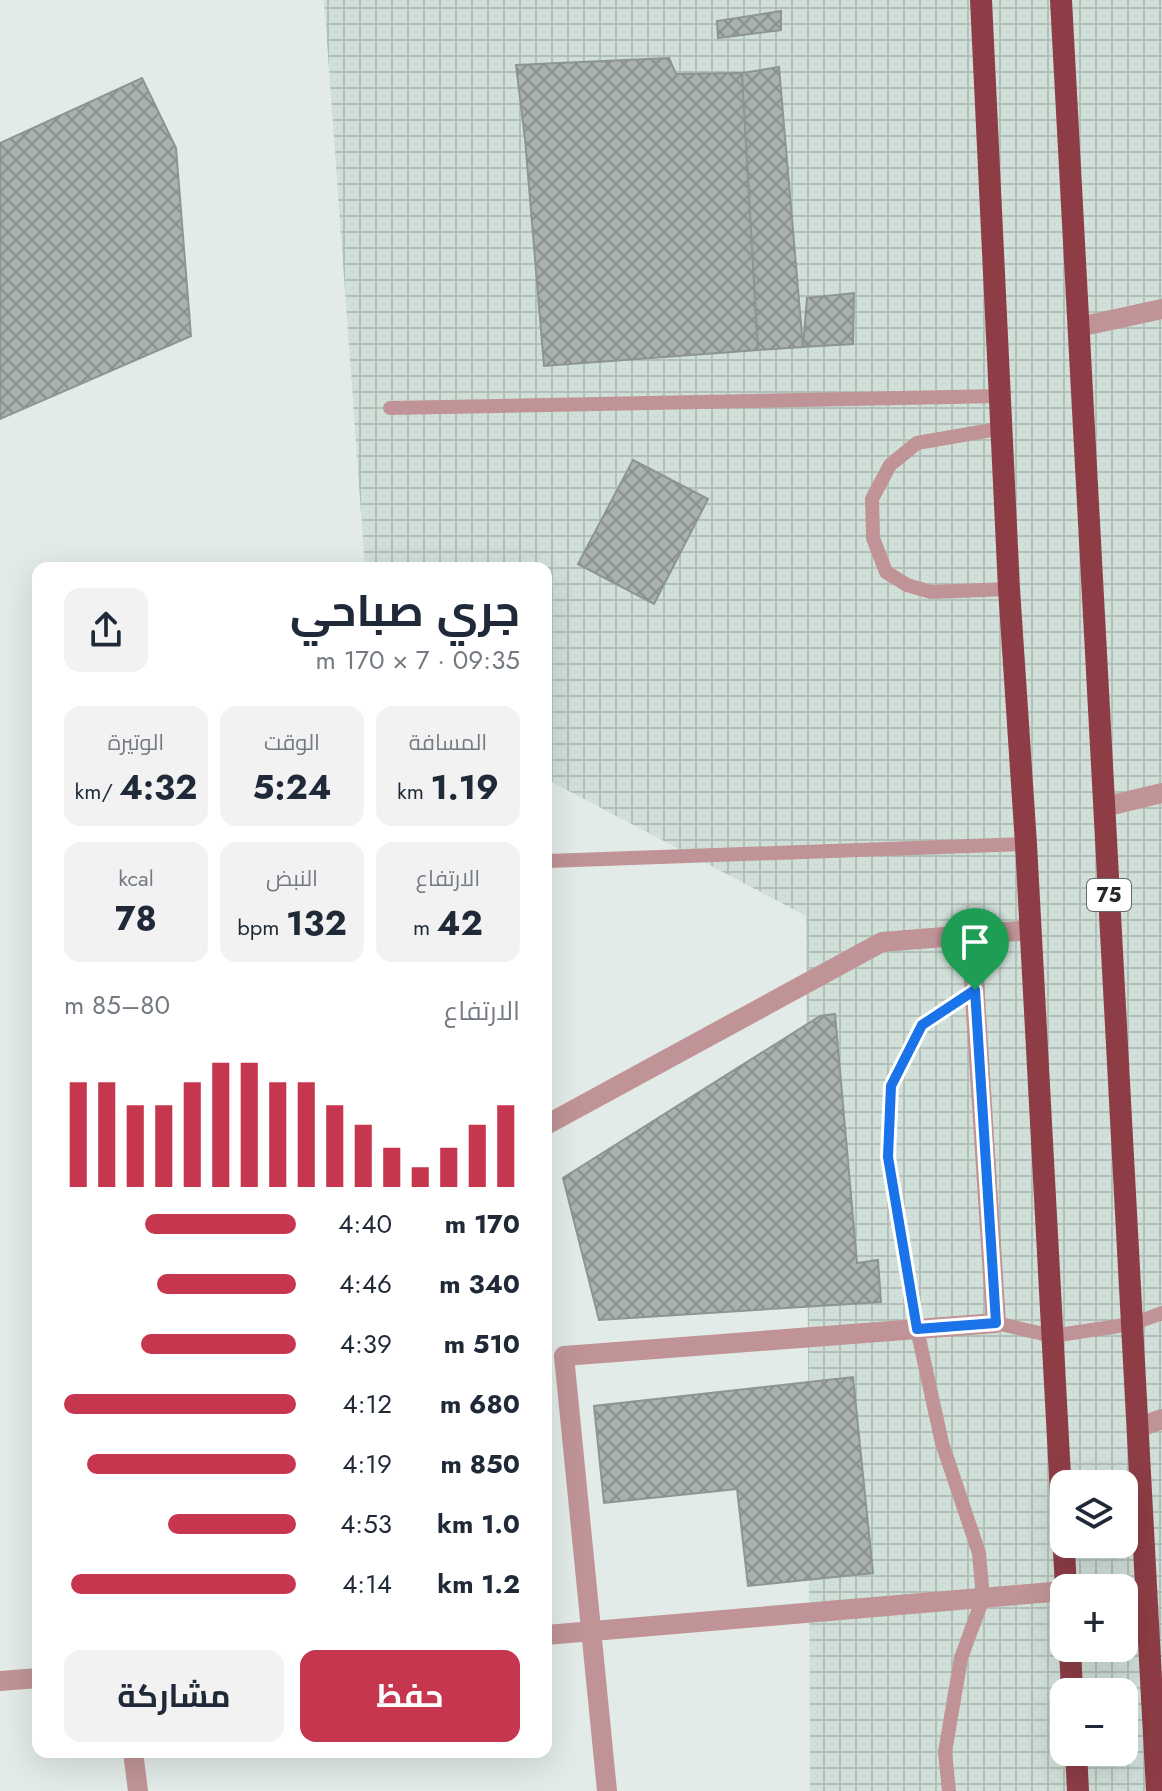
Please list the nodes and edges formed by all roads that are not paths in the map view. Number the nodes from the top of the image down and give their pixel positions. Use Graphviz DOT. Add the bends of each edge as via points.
graph roads {
  1 [pos="981,0"];
  2 [pos="1061,0"];
  3 [pos="1162,309"];
  4 [pos="1079,327"];
  5 [pos="1001,396"];
  6 [pos="390,408"];
  7 [pos="1003,428"];
  8 [pos="1009,589"];
  9 [pos="1162,793"];
  10 [pos="1104,807"];
  11 [pos="1026,844"];
  12 [pos="552,861"];
  13 [pos="1030,930"];
  14 [pos="971,935"];
  15 [pos="975,990"];
  16 [pos="552,1122"];
  17 [pos="1162,1313"];
  18 [pos="996,1323"];
  19 [pos="1132,1324"];
  20 [pos="917,1329"];
  21 [pos="1052,1336"];
  22 [pos="1162,1419"];
  23 [pos="1137,1428"];
  24 [pos="1064,1574"];
  25 [pos="1050,1591"];
  26 [pos="983,1598"];
  27 [pos="591,1631"];
  28 [pos="552,1634"];
  29 [pos="32,1678"];
  30 [pos="0,1681"];
  31 [pos="1157,1708"];
  32 [pos="134,1758"];
  33 [pos="1077,1766"];
  34 [pos="138,1791"];
  35 [pos="607,1791"];
  36 [pos="949,1791"];
  37 [pos="1078,1791"];
  38 [pos="1157,1791"];
  1 -- 5 [label="highway"];
  2 -- 4 [label="highway, 75"];
  3 -- 4 [label="street"];
  4 -- 10 [label="highway, 75"];
  5 -- 6 [label="lane"];
  5 -- 7 [label="highway"];
  7 -- 8 [label="highway"];
  7 -- 8 [label="lane" via="917,443 890,465 872,499 873,538 886,572 907,585 931,592"];
  8 -- 11 [label="highway"];
  9 -- 10 [label="street"];
  10 -- 19 [label="highway, 75"];
  11 -- 12 [label="lane"];
  11 -- 13 [label="highway"];
  13 -- 14 [label="street"];
  13 -- 21 [label="highway"];
  14 -- 15 [label="street"];
  14 -- 16 [label="street" via="882,942"];
  15 -- 18 [label="street"];
  15 -- 20 [label="lane" via="922,1025 891,1086 888,1157"];
  17 -- 19 [label="lane"];
  18 -- 20 [label="street"];
  18 -- 21 [label="lane"];
  19 -- 21 [label="lane"];
  19 -- 23 [label="highway, 75"];
  20 -- 26 [label="lane" via="942,1443 979,1553"];
  20 -- 27 [label="street" via="564,1356"];
  21 -- 24 [label="highway"];
  22 -- 23 [label="street"];
  23 -- 31 [label="highway, 75"];
  25 -- 26 [label="street"];
  26 -- 27 [label="street"];
  26 -- 36 [label="lane" via="961,1658 945,1752"];
  27 -- 28 [label="street"];
  27 -- 35 [label="street"];
  29 -- 30 [label="street"];
  31 -- 38 [label="highway, 75"];
  32 -- 34 [label="street"];
  33 -- 37 [label="highway"];
}
